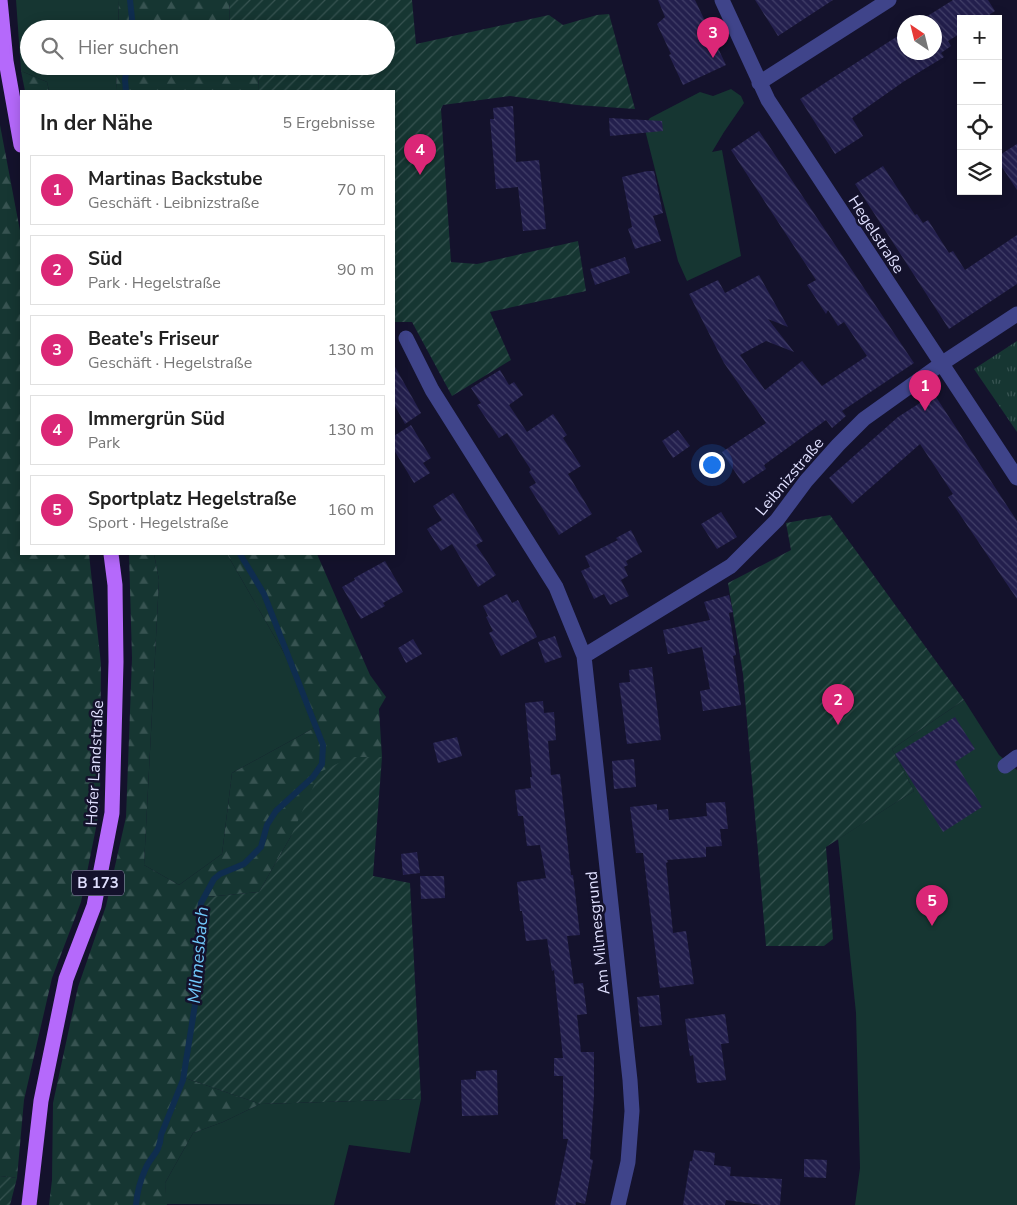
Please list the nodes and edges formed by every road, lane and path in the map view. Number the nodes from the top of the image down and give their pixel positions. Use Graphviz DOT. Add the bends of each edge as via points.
graph roads {
  1 [pos="0,0"];
  2 [pos="722,0"];
  3 [pos="889,0"];
  4 [pos="760,83"];
  5 [pos="20,139"];
  6 [pos="1017,314"];
  7 [pos="406,338"];
  8 [pos="941,364"];
  9 [pos="1017,478"];
  10 [pos="111,555"];
  11 [pos="584,656"];
  12 [pos="29,1205"];
  13 [pos="618,1205"];
  1 -- 5 [label="main road" via="6,61"];
  2 -- 4 [label="street, Hegelstraße"];
  3 -- 4 [label="street"];
  4 -- 8 [label="street, Hegelstraße"];
  6 -- 8 [label="street, Leibnizstraße"];
  7 -- 11 [label="street, Am Milmesgrund" via="432,390 556,587"];
  8 -- 9 [label="street, Hegelstraße"];
  8 -- 11 [label="street, Leibnizstraße" via="864,419 838,444 777,520 731,566"];
  10 -- 12 [label="main road, Hofer Landstraße / B 173" via="116,652 112,813 94,906 66,979 41,1101"];
  11 -- 13 [label="street, Am Milmesgrund" via="631,1088 628,1162"];
}
